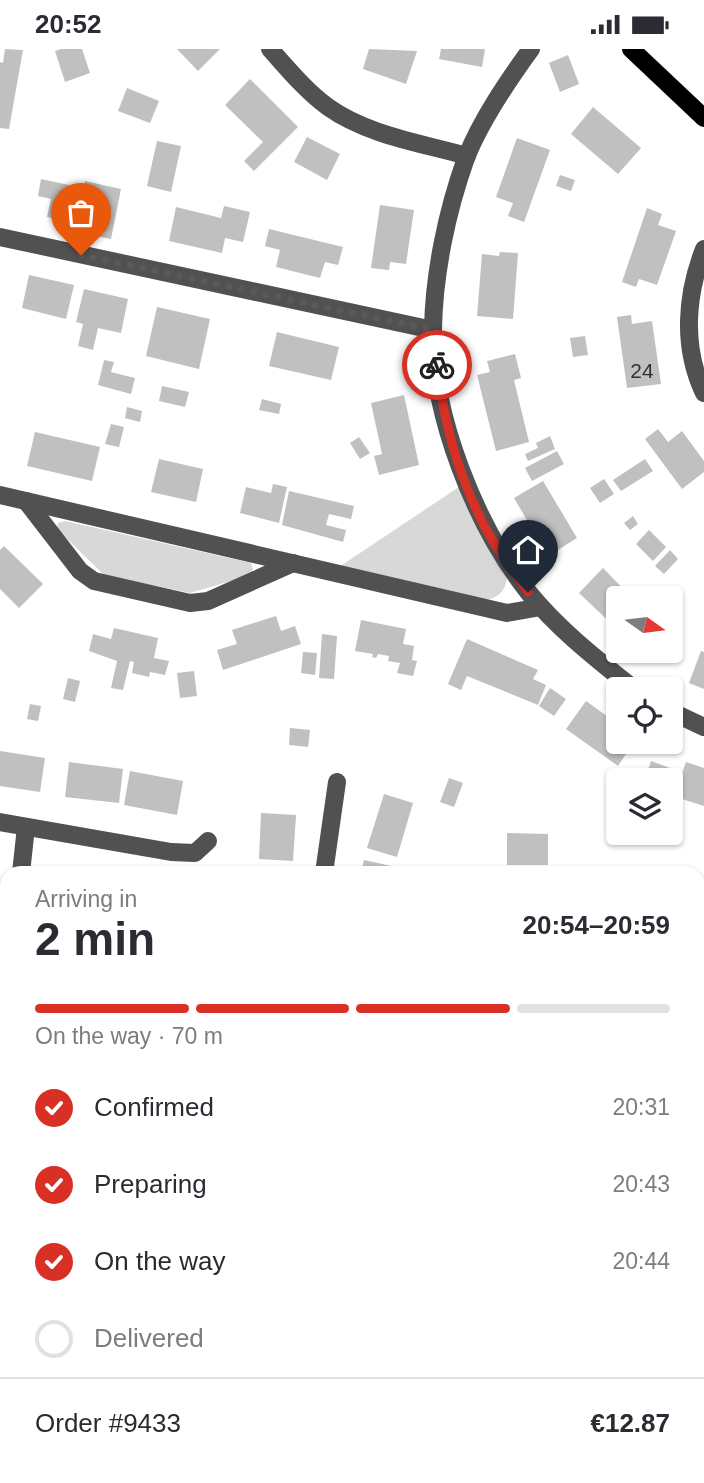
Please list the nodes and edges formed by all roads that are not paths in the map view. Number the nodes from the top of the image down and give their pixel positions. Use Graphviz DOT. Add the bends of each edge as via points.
graph roads {
  1 [pos="270,49"];
  2 [pos="531,49"];
  3 [pos="631,49"];
  4 [pos="704,118"];
  5 [pos="467,156"];
  6 [pos="0,237"];
  7 [pos="704,249"];
  8 [pos="433,330"];
  9 [pos="704,393"];
  10 [pos="0,495"];
  11 [pos="26,501"];
  12 [pos="293,563"];
  13 [pos="541,607"];
  14 [pos="620,677"];
  15 [pos="683,717"];
  16 [pos="704,727"];
  17 [pos="337,782"];
  18 [pos="0,822"];
  19 [pos="26,827"];
  20 [pos="208,841"];
  21 [pos="21,866"];
  22 [pos="325,866"];
  1 -- 5 [label="street" via="328,107 360,126"];
  2 -- 5 [label="street"];
  3 -- 4 [label="main road"];
  5 -- 8 [label="street" via="443,250"];
  6 -- 8 [label="street"];
  7 -- 9 [label="street" via="695,271 687,320 695,374"];
  8 -- 13 [label="street" via="439,383 460,468 479,516"];
  10 -- 11 [label="street"];
  11 -- 12 [label="street"];
  11 -- 12 [label="street" via="80,571 94,580 142,592 190,603 208,601"];
  12 -- 13 [label="street" via="507,613"];
  13 -- 14 [label="street"];
  15 -- 16 [label="street"];
  17 -- 22 [label="street"];
  18 -- 19 [label="street"];
  19 -- 20 [label="street" via="172,852 195,853"];
  19 -- 21 [label="street"];
}
